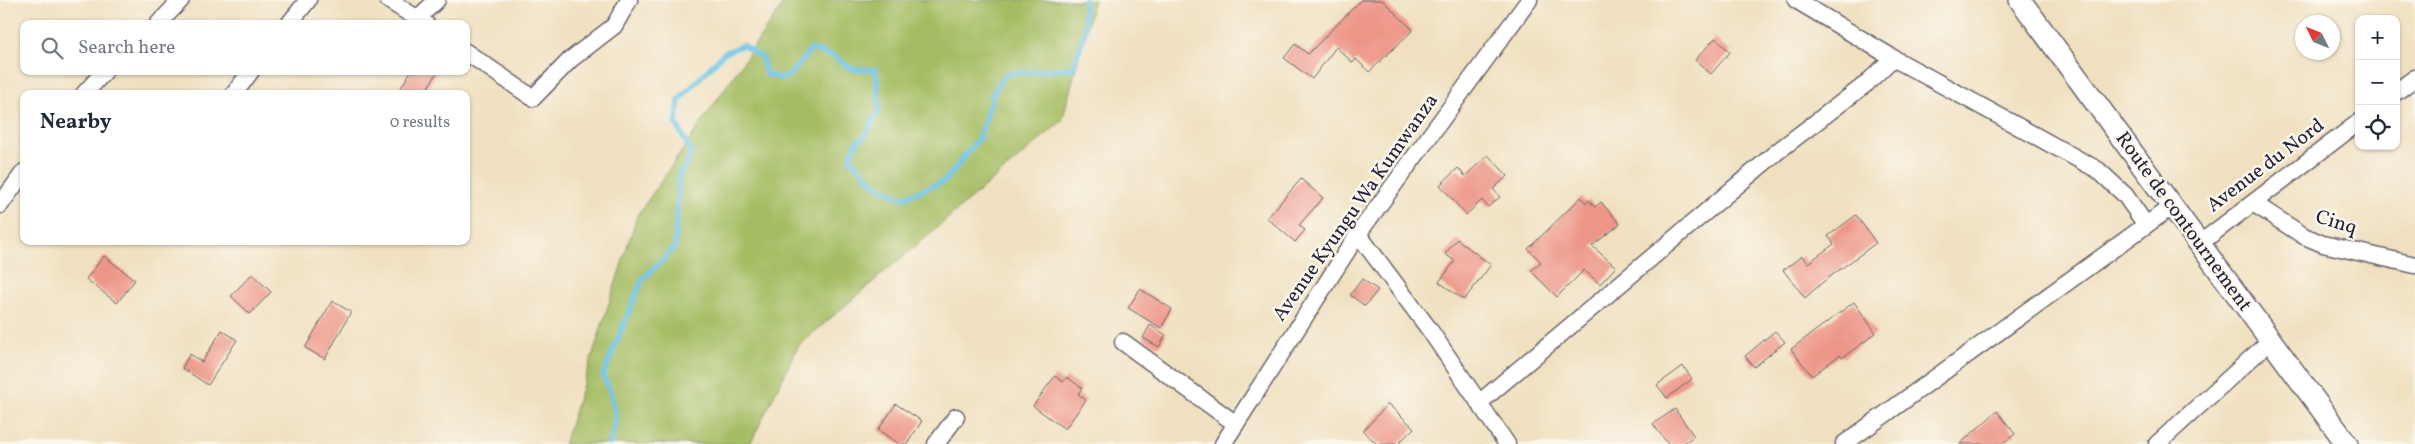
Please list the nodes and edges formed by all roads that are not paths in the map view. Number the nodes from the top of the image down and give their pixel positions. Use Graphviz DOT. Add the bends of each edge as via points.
graph roads {
  1 [pos="181,0"];
  2 [pos="308,0"];
  3 [pos="388,0"];
  4 [pos="437,0"];
  5 [pos="629,0"];
  6 [pos="1529,0"];
  7 [pos="1796,0"];
  8 [pos="2020,0"];
  9 [pos="162,20"];
  10 [pos="292,20"];
  11 [pos="420,20"];
  12 [pos="423,20"];
  13 [pos="470,55"];
  14 [pos="1893,58"];
  15 [pos="101,75"];
  16 [pos="248,75"];
  17 [pos="2415,78"];
  18 [pos="2400,89"];
  19 [pos="88,90"];
  20 [pos="237,90"];
  21 [pos="2355,125"];
  22 [pos="20,178"];
  23 [pos="2253,203"];
  24 [pos="0,205"];
  25 [pos="2171,207"];
  26 [pos="2146,225"];
  27 [pos="1358,234"];
  28 [pos="2199,244"];
  29 [pos="2415,266"];
  30 [pos="2270,341"];
  31 [pos="1123,342"];
  32 [pos="1479,403"];
  33 [pos="956,416"];
  34 [pos="1236,424"];
  35 [pos="2165,442"];
  36 [pos="936,444"];
  37 [pos="1223,444"];
  38 [pos="1507,444"];
  39 [pos="1844,444"];
  40 [pos="2347,444"];
  1 -- 9 [label="street"];
  2 -- 10 [label="street"];
  3 -- 11 [label="street"];
  4 -- 12 [label="street"];
  5 -- 13 [label="street" via="614,26 570,60 532,98"];
  6 -- 27 [label="street, Avenue Kyungu Wa Kumwanza"];
  7 -- 14 [label="street"];
  8 -- 25 [label="street, Route de contournement"];
  14 -- 26 [label="street" via="2098,170 2125,195"];
  14 -- 32 [label="street" via="1866,84 1778,151"];
  15 -- 19 [label="street"];
  16 -- 20 [label="street"];
  17 -- 18 [label="street"];
  21 -- 23 [label="street, Avenue du Nord"];
  22 -- 24 [label="street"];
  23 -- 28 [label="street, Avenue du Nord"];
  23 -- 29 [label="street, Cinq" via="2304,236 2323,244"];
  25 -- 26 [label="street"];
  25 -- 28 [label="street, Route de contournement"];
  26 -- 39 [label="street"];
  27 -- 32 [label="street"];
  27 -- 34 [label="street, Avenue Kyungu Wa Kumwanza"];
  28 -- 30 [label="street, Route de contournement"];
  30 -- 35 [label="street"];
  30 -- 40 [label="street, Route de contournement"];
  31 -- 34 [label="street"];
  32 -- 38 [label="street"];
  33 -- 36 [label="street"];
  34 -- 37 [label="street, Avenue Kyungu Wa Kumwanza"];
}
